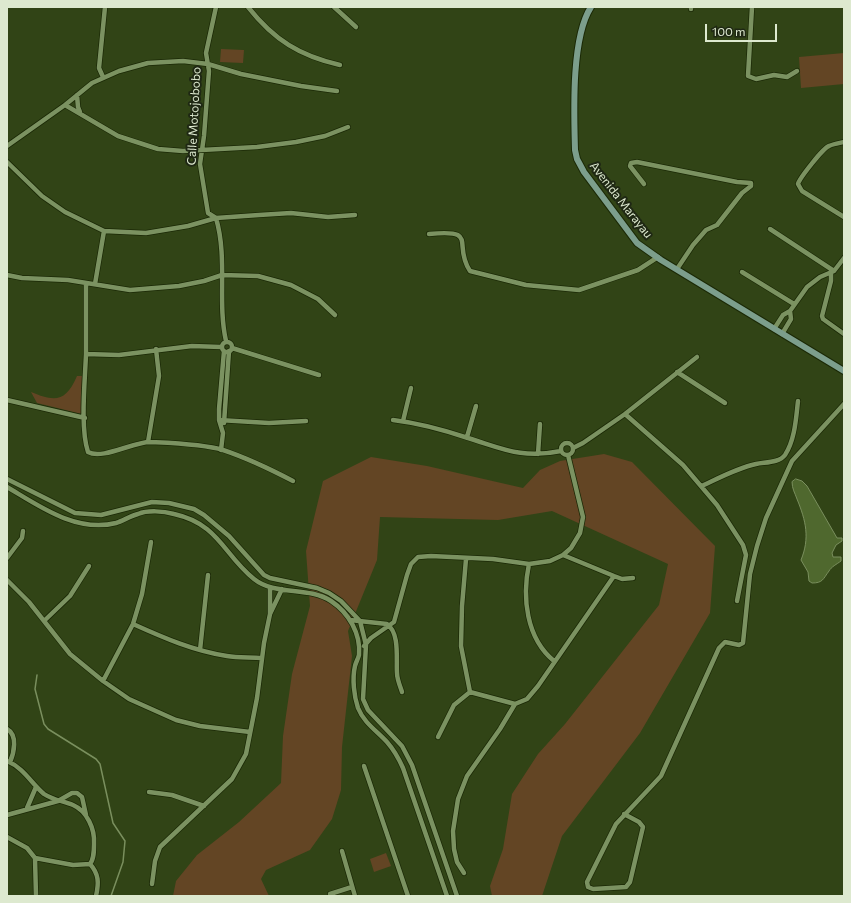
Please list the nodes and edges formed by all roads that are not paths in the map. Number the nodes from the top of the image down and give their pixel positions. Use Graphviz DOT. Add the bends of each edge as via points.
graph roads {
  1 [pos="105,7"];
  2 [pos="216,7"];
  3 [pos="248,7"];
  4 [pos="334,7"];
  5 [pos="591,7"];
  6 [pos="752,7"];
  7 [pos="356,27"];
  8 [pos="208,64"];
  9 [pos="340,65"];
  10 [pos="797,71"];
  11 [pos="103,77"];
  12 [pos="337,91"];
  13 [pos="78,94"];
  14 [pos="65,105"];
  15 [pos="80,112"];
  16 [pos="348,127"];
  17 [pos="844,142"];
  18 [pos="7,146"];
  19 [pos="201,149"];
  20 [pos="7,162"];
  21 [pos="737,182"];
  22 [pos="644,184"];
  23 [pos="742,193"];
  24 [pos="355,215"];
  25 [pos="844,217"];
  26 [pos="216,218"];
  27 [pos="770,229"];
  28 [pos="104,231"];
  29 [pos="429,234"];
  30 [pos="658,257"];
  31 [pos="844,258"];
  32 [pos="677,269"];
  33 [pos="742,272"];
  34 [pos="832,272"];
  35 [pos="7,275"];
  36 [pos="222,275"];
  37 [pos="86,284"];
  38 [pos="95,284"];
  39 [pos="794,304"];
  40 [pos="790,311"];
  41 [pos="335,315"];
  42 [pos="774,329"];
  43 [pos="782,334"];
  44 [pos="844,334"];
  45 [pos="226,341"];
  46 [pos="156,349"];
  47 [pos="227,349"];
  48 [pos="86,354"];
  49 [pos="697,357"];
  50 [pos="844,371"];
  51 [pos="677,372"];
  52 [pos="319,375"];
  53 [pos="411,388"];
  54 [pos="7,400"];
  55 [pos="798,401"];
  56 [pos="725,403"];
  57 [pos="844,404"];
  58 [pos="476,406"];
  59 [pos="625,414"];
  60 [pos="85,418"];
  61 [pos="222,420"];
  62 [pos="393,420"];
  63 [pos="306,421"];
  64 [pos="403,421"];
  65 [pos="540,424"];
  66 [pos="467,437"];
  67 [pos="148,442"];
  68 [pos="573,448"];
  69 [pos="221,450"];
  70 [pos="561,451"];
  71 [pos="538,454"];
  72 [pos="568,455"];
  73 [pos="7,479"];
  74 [pos="293,481"];
  75 [pos="702,486"];
  76 [pos="7,487"];
  77 [pos="54,504"];
  78 [pos="50,511"];
  79 [pos="23,532"];
  80 [pos="232,540"];
  81 [pos="151,542"];
  82 [pos="225,547"];
  83 [pos="241,549"];
  84 [pos="232,555"];
  85 [pos="562,556"];
  86 [pos="7,558"];
  87 [pos="466,559"];
  88 [pos="529,564"];
  89 [pos="89,566"];
  90 [pos="208,575"];
  91 [pos="614,576"];
  92 [pos="632,578"];
  93 [pos="7,580"];
  94 [pos="270,587"];
  95 [pos="282,589"];
  96 [pos="737,601"];
  97 [pos="270,614"];
  98 [pos="350,620"];
  99 [pos="44,621"];
  100 [pos="360,621"];
  101 [pos="133,624"];
  102 [pos="390,626"];
  103 [pos="366,645"];
  104 [pos="358,648"];
  105 [pos="200,650"];
  106 [pos="262,658"];
  107 [pos="554,661"];
  108 [pos="102,681"];
  109 [pos="402,692"];
  110 [pos="470,692"];
  111 [pos="515,704"];
  112 [pos="7,729"];
  113 [pos="250,732"];
  114 [pos="438,737"];
  115 [pos="8,762"];
  116 [pos="364,766"];
  117 [pos="36,787"];
  118 [pos="149,792"];
  119 [pos="58,801"];
  120 [pos="204,806"];
  121 [pos="27,808"];
  122 [pos="624,814"];
  123 [pos="7,815"];
  124 [pos="86,815"];
  125 [pos="430,819"];
  126 [pos="422,822"];
  127 [pos="7,837"];
  128 [pos="342,851"];
  129 [pos="35,858"];
  130 [pos="90,864"];
  131 [pos="464,874"];
  132 [pos="152,884"];
  133 [pos="352,887"];
  134 [pos="330,894"];
  135 [pos="36,896"];
  136 [pos="96,896"];
  137 [pos="355,896"];
  138 [pos="407,896"];
  139 [pos="447,896"];
  140 [pos="457,896"];
  1 -- 11 [label="street" via="100,64"];
  2 -- 8 [label="street, Calle Motojobobo" via="207,45"];
  3 -- 9 [label="street" via="268,30 291,47 317,60"];
  4 -- 7 [label="street"];
  5 -- 30 [label="street, Avenida Marayau" via="581,33 578,53 574,118 577,159 584,172 638,242"];
  6 -- 10 [label="street" via="748,76 756,79 774,75 787,77"];
  8 -- 11 [label="street" via="183,61 148,63"];
  8 -- 12 [label="street" via="282,82"];
  8 -- 19 [label="street, Calle Motojobobo" via="206,116"];
  11 -- 13 [label="street"];
  13 -- 14 [label="street"];
  13 -- 15 [label="street"];
  14 -- 15 [label="street"];
  14 -- 18 [label="street"];
  15 -- 19 [label="street" via="118,136 140,144 158,149"];
  16 -- 19 [label="street" via="325,136 296,142 257,147"];
  17 -- 25 [label="street" via="822,150 798,184 802,191"];
  19 -- 26 [label="street, Calle Motojobobo" via="200,164 208,213"];
  20 -- 28 [label="street" via="42,196 65,212"];
  21 -- 22 [label="street" via="637,162 631,163 630,166"];
  21 -- 23 [label="street" via="742,188"];
  21 -- 23 [label="street" via="751,183 751,186"];
  23 -- 32 [label="street" via="717,225 706,230 693,245"];
  24 -- 26 [label="street" via="328,217 291,214"];
  26 -- 28 [label="street" via="146,233"];
  26 -- 36 [label="street, Calle Motojobobo" via="221,242"];
  27 -- 34 [label="street"];
  28 -- 38 [label="street"];
  29 -- 30 [label="street" via="450,232 459,235 462,240 464,263 470,271 526,285 579,290 638,270"];
  30 -- 32 [label="street, Avenida Marayau"];
  31 -- 34 [label="street"];
  32 -- 42 [label="street, Avenida Marayau"];
  33 -- 39 [label="street"];
  34 -- 39 [label="street" via="807,287"];
  34 -- 44 [label="street" via="822,316"];
  35 -- 37 [label="street"];
  36 -- 38 [label="street" via="180,286 146,289 130,290"];
  36 -- 41 [label="street" via="258,276 291,285 318,299"];
  36 -- 45 [label="street, Calle Motojobobo" via="221,296"];
  37 -- 38 [label="street"];
  37 -- 48 [label="street"];
  39 -- 40 [label="street"];
  40 -- 42 [label="street" via="783,315"];
  40 -- 43 [label="street" via="791,319"];
  42 -- 43 [label="street, Avenida Marayau"];
  43 -- 50 [label="street, Avenida Marayau"];
  45 -- 47 [label="street"];
  45 -- 47 [label="street" via="230,343"];
  46 -- 47 [label="street" via="192,346"];
  46 -- 48 [label="street" via="119,355"];
  46 -- 67 [label="street" via="158,376"];
  47 -- 52 [label="street"];
  47 -- 61 [label="street" via="219,409"];
  48 -- 60 [label="street"];
  49 -- 51 [label="street"];
  51 -- 56 [label="street"];
  51 -- 59 [label="street"];
  53 -- 64 [label="street"];
  54 -- 60 [label="street"];
  55 -- 75 [label="street" via="790,443 780,460 754,464"];
  57 -- 122 [label="street" via="792,461 766,518 750,574 743,643 721,644 661,776"];
  58 -- 66 [label="street"];
  59 -- 68 [label="street"];
  59 -- 75 [label="street" via="683,465"];
  60 -- 67 [label="street" via="86,447 92,455"];
  61 -- 63 [label="street" via="269,423"];
  61 -- 69 [label="street"];
  62 -- 64 [label="street"];
  64 -- 66 [label="street"];
  65 -- 71 [label="street"];
  66 -- 71 [label="street" via="512,453"];
  67 -- 69 [label="street"];
  68 -- 70 [label="street" via="570,444 565,444"];
  68 -- 72 [label="street"];
  69 -- 74 [label="street" via="266,467"];
  70 -- 71 [label="street"];
  70 -- 72 [label="street"];
  72 -- 85 [label="street" via="583,517 578,538"];
  73 -- 77 [label="street"];
  75 -- 96 [label="street" via="743,545 746,556"];
  76 -- 78 [label="street"];
  77 -- 78 [label="street"];
  77 -- 80 [label="street" via="75,513 101,516 152,502 181,505 204,515"];
  78 -- 82 [label="street" via="79,524 93,525 116,523 140,513 173,513 202,525"];
  79 -- 86 [label="street" via="22,538"];
  80 -- 82 [label="street"];
  80 -- 83 [label="street"];
  81 -- 101 [label="street" via="142,594"];
  82 -- 84 [label="street"];
  83 -- 84 [label="street"];
  83 -- 100 [label="street" via="259,572 270,578 329,593 341,601"];
  84 -- 94 [label="street" via="252,578"];
  85 -- 88 [label="street" via="550,561"];
  85 -- 91 [label="street"];
  87 -- 88 [label="street"];
  87 -- 102 [label="street" via="424,556 414,560 407,575 394,622"];
  87 -- 110 [label="street" via="461,646"];
  88 -- 107 [label="street" via="525,583 528,618 540,644"];
  89 -- 99 [label="street" via="70,596"];
  90 -- 105 [label="street"];
  91 -- 92 [label="street" via="622,579"];
  91 -- 107 [label="street"];
  93 -- 99 [label="street"];
  94 -- 95 [label="street"];
  94 -- 97 [label="street"];
  95 -- 97 [label="street"];
  95 -- 98 [label="street" via="323,597 335,604"];
  97 -- 106 [label="street"];
  98 -- 100 [label="street"];
  98 -- 104 [label="street" via="357,637"];
  99 -- 108 [label="street" via="70,654"];
  100 -- 102 [label="street"];
  100 -- 103 [label="street"];
  101 -- 105 [label="street"];
  101 -- 108 [label="street"];
  102 -- 103 [label="street" via="371,638"];
  102 -- 109 [label="street" via="395,639 397,674"];
  103 -- 104 [label="street"];
  103 -- 125 [label="street" via="363,699 368,710 402,746 412,765"];
  104 -- 126 [label="street" via="354,690 358,708 399,760"];
  105 -- 106 [label="street" via="229,656"];
  106 -- 113 [label="street"];
  107 -- 111 [label="street" via="528,699"];
  108 -- 113 [label="street" via="129,699 176,720 200,726"];
  110 -- 111 [label="street"];
  110 -- 114 [label="street" via="454,705"];
  111 -- 131 [label="street" via="467,776 458,799 453,831 454,849 457,862"];
  112 -- 115 [label="street" via="13,737 14,747"];
  113 -- 120 [label="street" via="246,754 239,768 232,779"];
  115 -- 117 [label="street" via="22,771"];
  116 -- 138 [label="street"];
  117 -- 119 [label="street"];
  117 -- 121 [label="street"];
  118 -- 120 [label="street" via="172,795"];
  119 -- 121 [label="street"];
  119 -- 124 [label="street" via="74,805"];
  119 -- 124 [label="street" via="66,795 77,793 84,801"];
  120 -- 132 [label="street" via="160,847"];
  121 -- 123 [label="street"];
  122 -- 122 [label="street" via="616,824 586,882 588,887 626,887 630,882 644,827"];
  124 -- 130 [label="street" via="95,839 93,861"];
  125 -- 126 [label="street"];
  125 -- 140 [label="street"];
  126 -- 139 [label="street"];
  127 -- 129 [label="street" via="27,848"];
  128 -- 133 [label="street"];
  129 -- 130 [label="street" via="59,863"];
  129 -- 135 [label="street"];
  130 -- 136 [label="street" via="97,872"];
  133 -- 134 [label="street"];
  133 -- 137 [label="street"];
}
